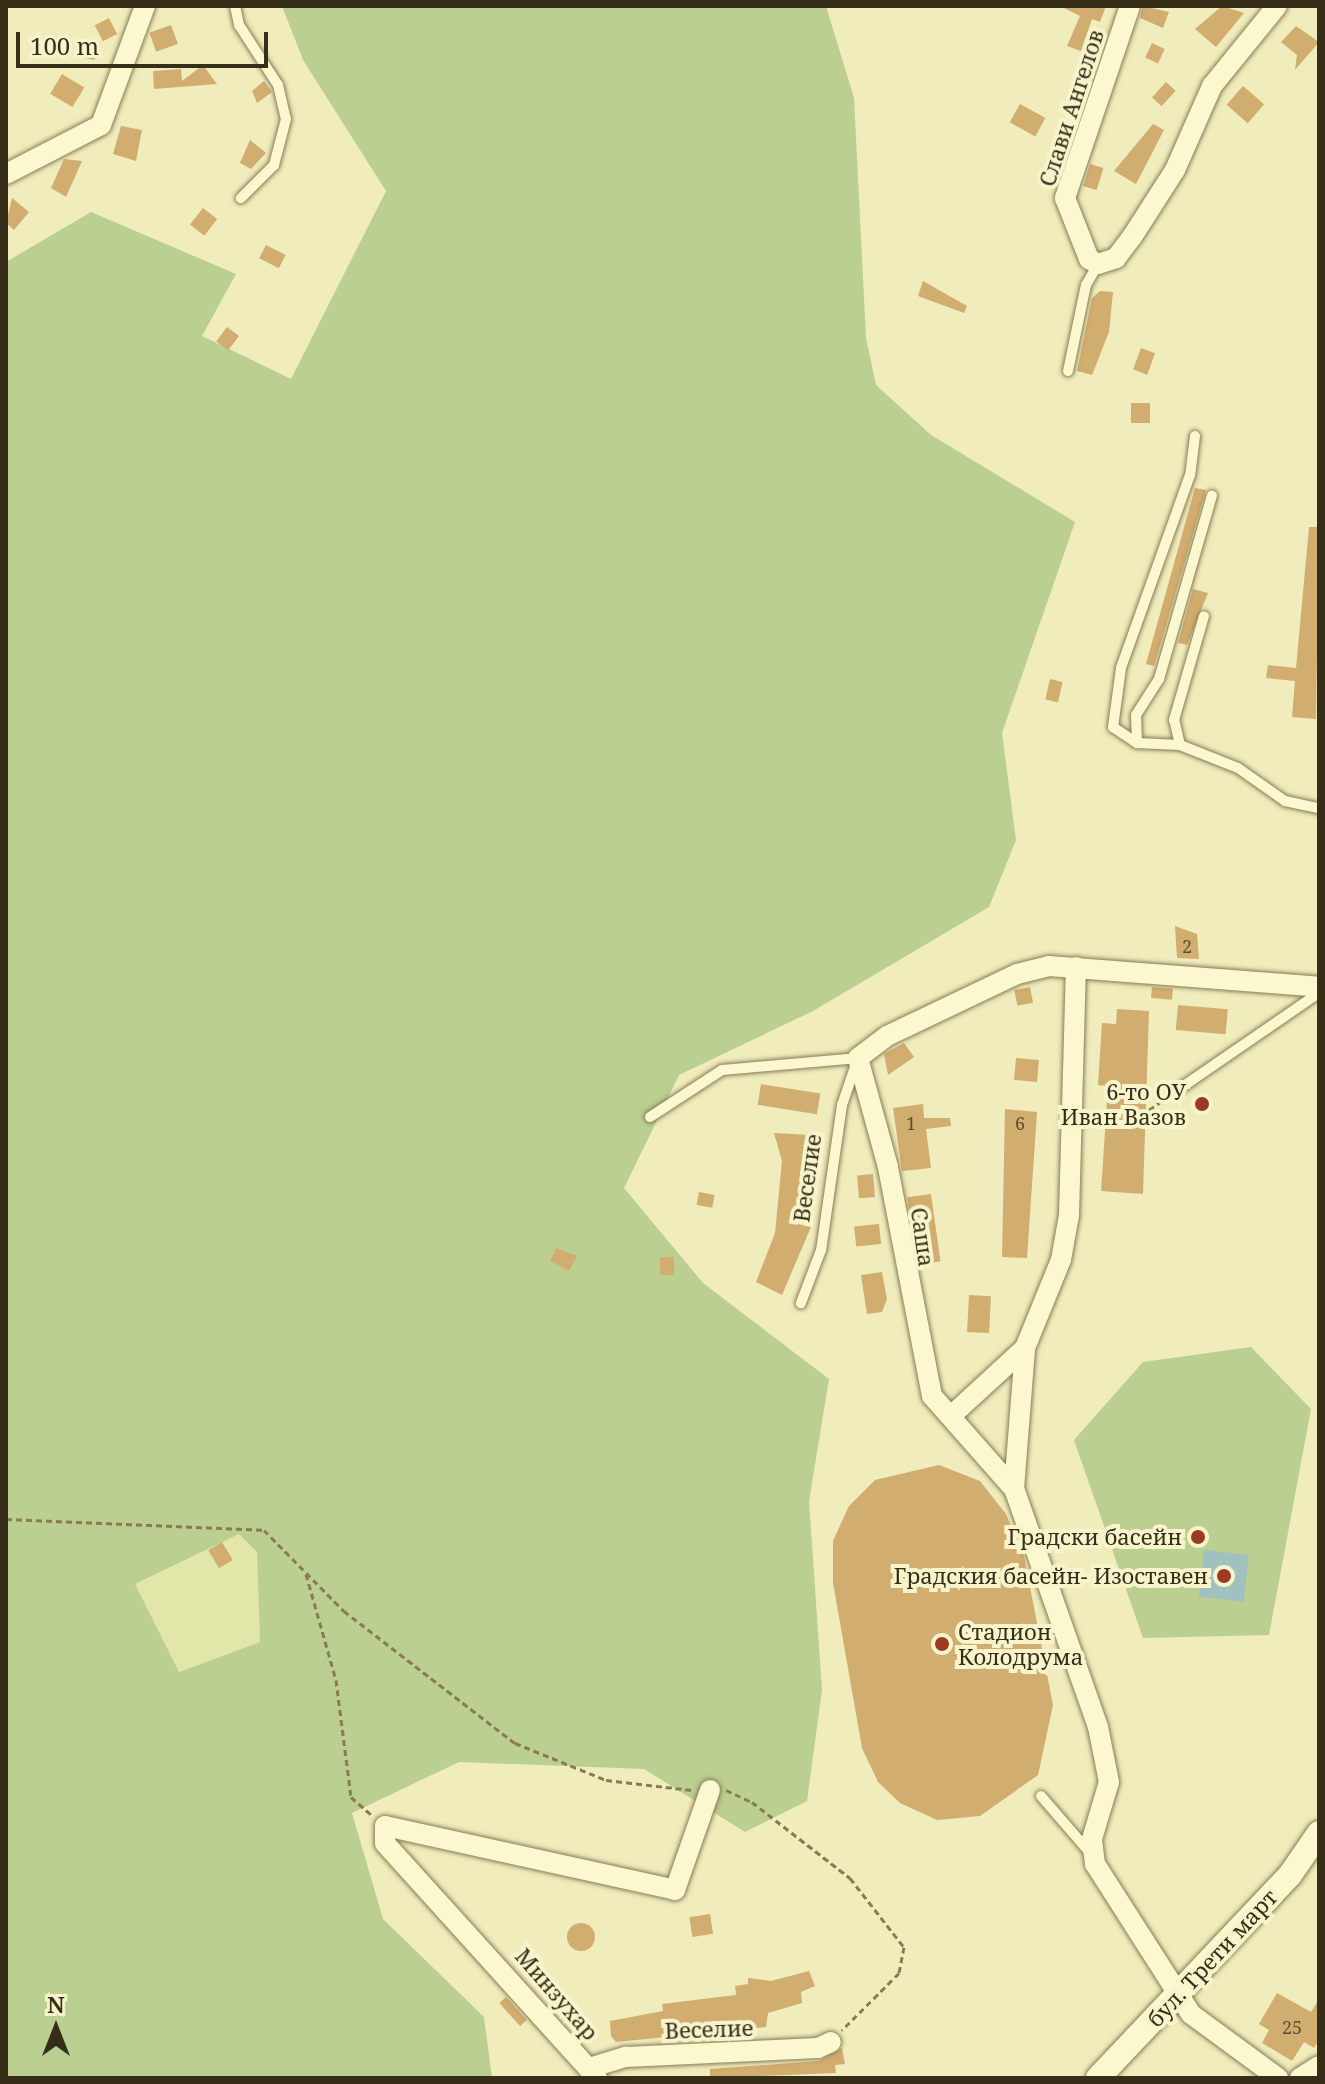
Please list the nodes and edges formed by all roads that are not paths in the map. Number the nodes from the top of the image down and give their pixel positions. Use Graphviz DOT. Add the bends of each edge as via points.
graph roads {
  1 [pos="145,6"];
  2 [pos="235,6"];
  3 [pos="1130,6"];
  4 [pos="1277,6"];
  5 [pos="6,174"];
  6 [pos="241,198"];
  7 [pos="1098,264"];
  8 [pos="1068,371"];
  9 [pos="1195,436"];
  10 [pos="1212,495"];
  11 [pos="1204,616"];
  12 [pos="1137,743"];
  13 [pos="1180,745"];
  14 [pos="1319,808"];
  15 [pos="1076,967"];
  16 [pos="1319,987"];
  17 [pos="1319,993"];
  18 [pos="858,1058"];
  19 [pos="1182,1087"];
  20 [pos="650,1117"];
  21 [pos="801,1303"];
  22 [pos="1025,1348"];
  23 [pos="951,1416"];
  24 [pos="1014,1489"];
  25 [pos="710,1790"];
  26 [pos="1041,1796"];
  27 [pos="1319,1833"];
  28 [pos="1092,1855"];
  29 [pos="1176,1993"];
  30 [pos="831,2042"];
  31 [pos="1319,2066"];
  32 [pos="593,2073"];
  33 [pos="1098,2078"];
  34 [pos="1278,2078"];
  35 [pos="1300,2078"];
  1 -- 5 [label="street" via="101,125"];
  2 -- 6 [label="lane" via="239,25 278,85 286,119 274,165"];
  3 -- 7 [label="street, Слави Ангелов" via="1065,198 1089,259"];
  4 -- 7 [label="street" via="1212,86 1175,170 1132,237 1116,258"];
  7 -- 8 [label="lane" via="1086,285"];
  9 -- 12 [label="lane" via="1190,475 1148,580 1115,698 1113,727"];
  10 -- 12 [label="lane" via="1159,679 1136,715"];
  11 -- 13 [label="lane" via="1174,720"];
  12 -- 13 [label="lane"];
  13 -- 14 [label="lane" via="1238,768 1285,801"];
  15 -- 16 [label="street"];
  15 -- 18 [label="street" via="1017,974 887,1036"];
  15 -- 22 [label="street" via="1069,1215 1047,1306"];
  17 -- 19 [label="lane"];
  18 -- 20 [label="lane" via="722,1070"];
  18 -- 21 [label="lane, Веселие" via="842,1105 821,1250"];
  18 -- 23 [label="street, Саша" via="888,1167 923,1371 932,1396"];
  22 -- 23 [label="street"];
  22 -- 24 [label="street"];
  23 -- 24 [label="street, Саша"];
  24 -- 28 [label="street" via="1106,1755 1109,1782"];
  25 -- 32 [label="street, Минзухар" via="675,1890 385,1826 385,1843"];
  26 -- 28 [label="lane"];
  27 -- 29 [label="street, бул. Трети март" via="1290,1875"];
  28 -- 29 [label="street"];
  29 -- 33 [label="street, бул. Трети март"];
  29 -- 34 [label="street" via="1191,2014"];
  30 -- 32 [label="street, Веселие" via="818,2048 626,2057"];
  31 -- 35 [label="street"];
}
